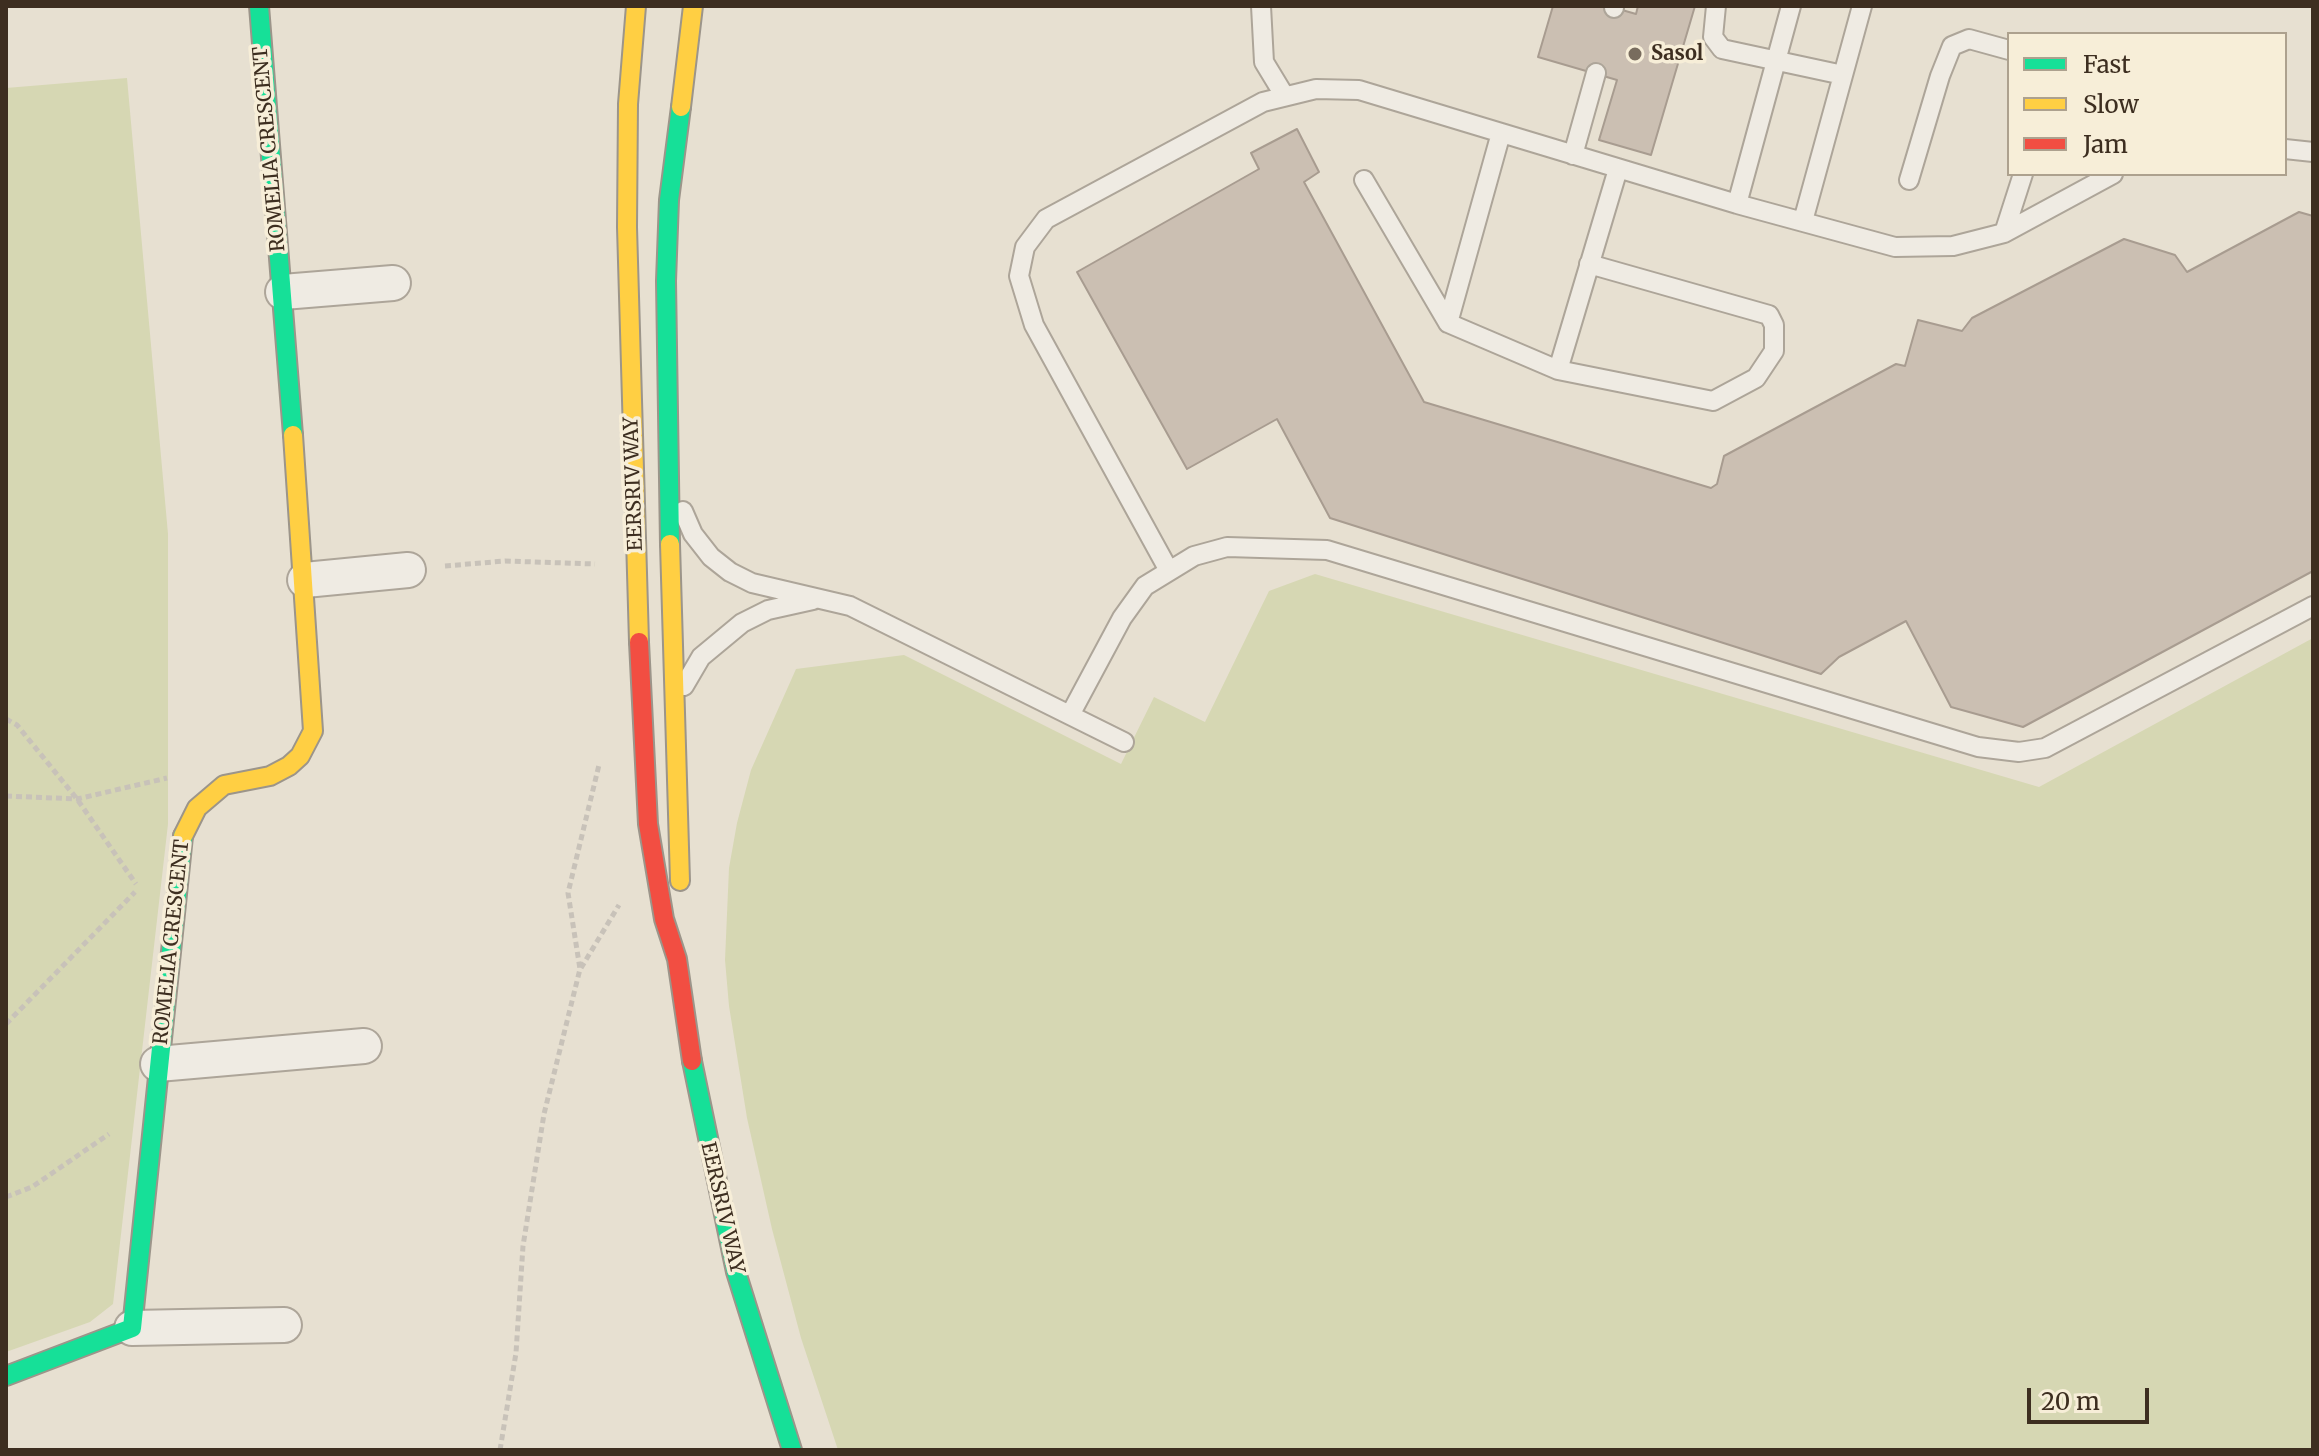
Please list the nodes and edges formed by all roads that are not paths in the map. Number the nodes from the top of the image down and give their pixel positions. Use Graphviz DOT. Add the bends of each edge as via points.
graph roads {
  1 [pos="259,6"];
  2 [pos="636,6"];
  3 [pos="693,6"];
  4 [pos="1261,6"];
  5 [pos="1716,6"];
  6 [pos="1791,6"];
  7 [pos="1862,6"];
  8 [pos="2007,49"];
  9 [pos="1776,63"];
  10 [pos="1596,73"];
  11 [pos="1843,75"];
  12 [pos="1284,95"];
  13 [pos="1501,133"];
  14 [pos="2287,149"];
  15 [pos="2313,152"];
  16 [pos="1573,155"];
  17 [pos="1618,169"];
  18 [pos="2022,176"];
  19 [pos="2109,176"];
  20 [pos="1364,180"];
  21 [pos="1909,180"];
  22 [pos="1737,204"];
  23 [pos="1803,221"];
  24 [pos="2004,233"];
  25 [pos="1589,264"];
  26 [pos="393,283"];
  27 [pos="283,292"];
  28 [pos="1448,323"];
  29 [pos="1558,370"];
  30 [pos="668,476"];
  31 [pos="1168,569"];
  32 [pos="408,570"];
  33 [pos="305,580"];
  34 [pos="816,599"];
  35 [pos="2313,606"];
  36 [pos="675,708"];
  37 [pos="1070,715"];
  38 [pos="1124,742"];
  39 [pos="677,959"];
  40 [pos="364,1046"];
  41 [pos="158,1064"];
  42 [pos="284,1325"];
  43 [pos="132,1328"];
  44 [pos="6,1376"];
  45 [pos="792,1450"];
  1 -- 27 [label="main road, ROMELIA CRESCENT"];
  2 -- 39 [label="main road, EERSRIV WAY" via="628,104 627,227 641,718 648,824 664,919"];
  3 -- 30 [label="main road, EERSRIV WAY" via="669,200"];
  4 -- 12 [label="lane" via="1264,62"];
  5 -- 9 [label="lane" via="1716,44"];
  6 -- 9 [label="lane"];
  7 -- 11 [label="lane"];
  8 -- 21 [label="lane" via="1969,39 1952,46"];
  9 -- 11 [label="lane"];
  9 -- 22 [label="lane"];
  10 -- 16 [label="lane"];
  11 -- 23 [label="lane"];
  12 -- 13 [label="lane" via="1359,90"];
  12 -- 31 [label="lane" via="1234,115 1046,219 1025,247 1019,276 1034,325"];
  13 -- 16 [label="lane"];
  13 -- 28 [label="lane"];
  14 -- 15 [label="lane"];
  16 -- 17 [label="lane"];
  17 -- 22 [label="lane"];
  17 -- 25 [label="lane"];
  18 -- 24 [label="lane"];
  19 -- 24 [label="lane"];
  20 -- 28 [label="lane"];
  22 -- 23 [label="lane"];
  23 -- 24 [label="lane" via="1895,247 1953,246"];
  25 -- 29 [label="lane"];
  25 -- 29 [label="lane" via="1769,315 1774,351 1756,378 1713,401"];
  26 -- 27 [label="street"];
  27 -- 33 [label="main road, ROMELIA CRESCENT"];
  28 -- 29 [label="lane"];
  30 -- 34 [label="lane" via="693,534 711,557 752,583"];
  30 -- 36 [label="main road, EERSRIV WAY"];
  31 -- 35 [label="lane" via="1227,547 1327,550 1978,747 2019,752 2045,748"];
  31 -- 37 [label="lane" via="1145,586 1122,618"];
  32 -- 33 [label="street"];
  33 -- 41 [label="main road, ROMELIA CRESCENT" via="313,731 289,766 270,776 224,785 197,808 184,831"];
  34 -- 36 [label="lane" via="768,610 718,639 689,676"];
  34 -- 37 [label="lane" via="850,606"];
  36 -- 39 [label="main road, EERSRIV WAY" via="681,901"];
  37 -- 38 [label="lane"];
  39 -- 45 [label="main road, EERSRIV WAY" via="698,1099 736,1272"];
  40 -- 41 [label="street"];
  41 -- 43 [label="main road, ROMELIA CRESCENT"];
  42 -- 43 [label="street"];
  43 -- 44 [label="main road"];
}
